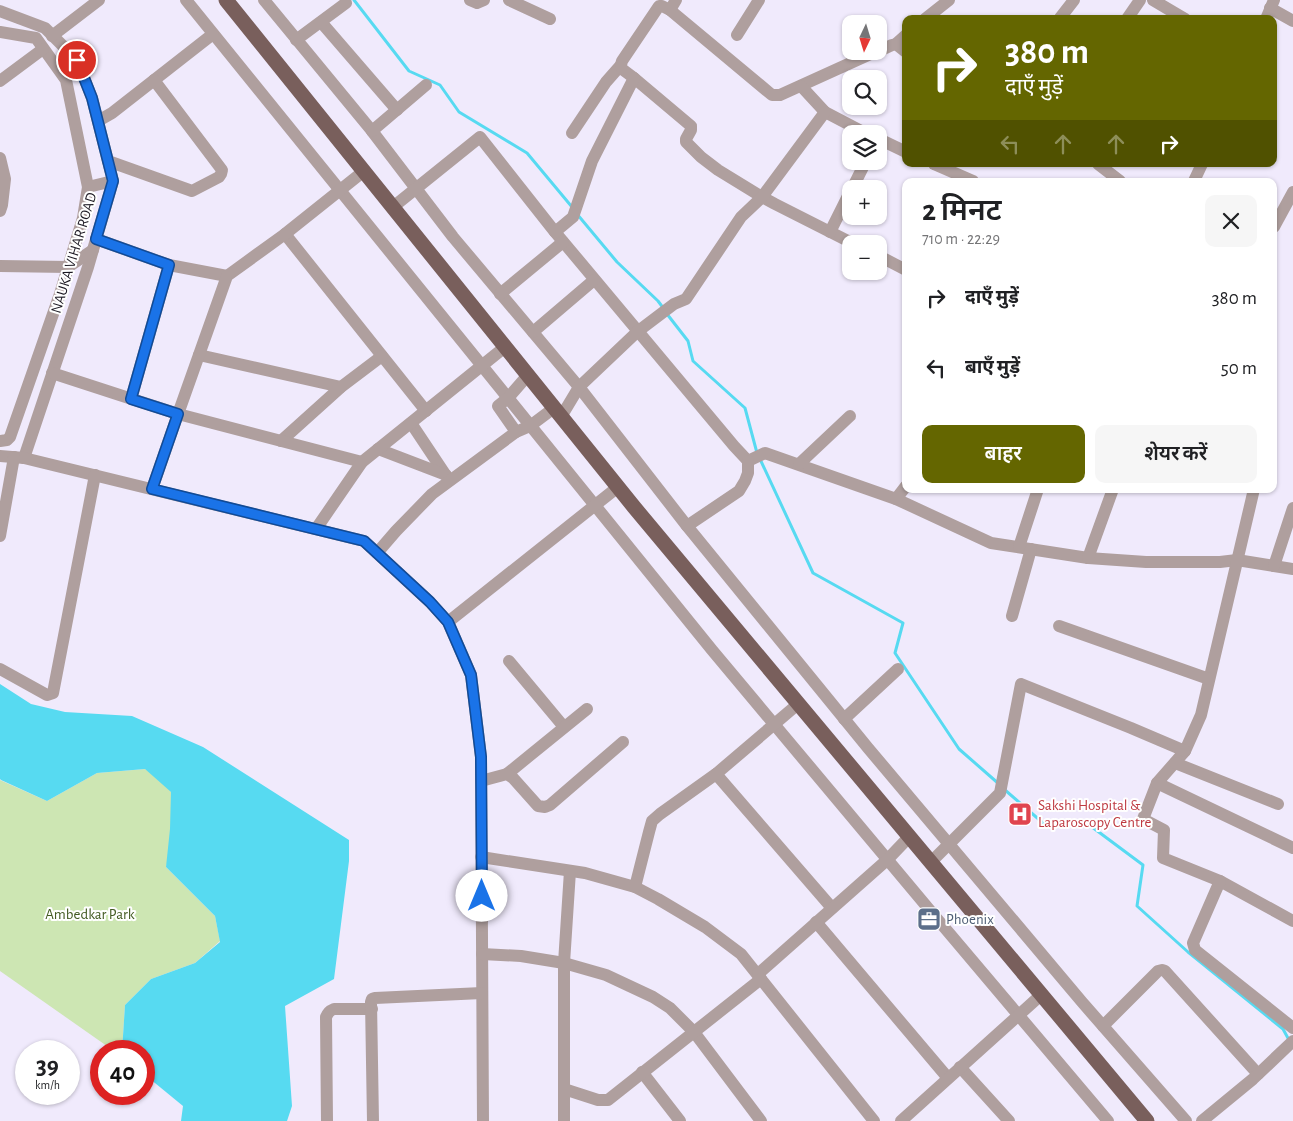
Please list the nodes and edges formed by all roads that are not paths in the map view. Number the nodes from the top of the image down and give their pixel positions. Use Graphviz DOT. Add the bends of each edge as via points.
graph roads {
  1 [pos="99,0"];
  2 [pos="186,0"];
  3 [pos="226,0"];
  4 [pos="264,0"];
  5 [pos="470,0"];
  6 [pos="484,0"];
  7 [pos="509,0"];
  8 [pos="759,0"];
  9 [pos="949,0"];
  10 [pos="1074,0"];
  11 [pos="1140,0"];
  12 [pos="1153,0"];
  13 [pos="346,3"];
  14 [pos="673,5"];
  15 [pos="1270,9"];
  16 [pos="0,11"];
  17 [pos="930,15"];
  18 [pos="1062,15"];
  19 [pos="1130,15"];
  20 [pos="1178,15"];
  21 [pos="550,19"];
  22 [pos="1293,21"];
  23 [pos="321,22"];
  24 [pos="0,32"];
  25 [pos="213,34"];
  26 [pos="52,36"];
  27 [pos="737,36"];
  28 [pos="296,40"];
  29 [pos="888,47"];
  30 [pos="901,48"];
  31 [pos="43,49"];
  32 [pos="858,60"];
  33 [pos="620,65"];
  34 [pos="634,78"];
  35 [pos="0,80"];
  36 [pos="154,80"];
  37 [pos="426,85"];
  38 [pos="800,86"];
  39 [pos="397,110"];
  40 [pos="825,112"];
  41 [pos="98,120"];
  42 [pos="850,125"];
  43 [pos="372,131"];
  44 [pos="572,133"];
  45 [pos="887,144"];
  46 [pos="902,150"];
  47 [pos="108,161"];
  48 [pos="1,164"];
  49 [pos="944,167"];
  50 [pos="1102,167"];
  51 [pos="364,171"];
  52 [pos="967,178"];
  53 [pos="1116,178"];
  54 [pos="113,181"];
  55 [pos="88,187"];
  56 [pos="416,189"];
  57 [pos="339,190"];
  58 [pos="1293,192"];
  59 [pos="762,197"];
  60 [pos="393,207"];
  61 [pos="842,209"];
  62 [pos="0,211"];
  63 [pos="1277,221"];
  64 [pos="555,232"];
  65 [pos="830,232"];
  66 [pos="285,234"];
  67 [pos="842,238"];
  68 [pos="563,242"];
  69 [pos="94,245"];
  70 [pos="887,260"];
  71 [pos="169,265"];
  72 [pos="0,266"];
  73 [pos="68,267"];
  74 [pos="902,268"];
  75 [pos="227,276"];
  76 [pos="594,280"];
  77 [pos="500,294"];
  78 [pos="533,332"];
  79 [pos="637,332"];
  80 [pos="505,347"];
  81 [pos="198,355"];
  82 [pos="382,356"];
  83 [pos="482,366"];
  84 [pos="52,373"];
  85 [pos="528,375"];
  86 [pos="341,387"];
  87 [pos="579,387"];
  88 [pos="508,398"];
  89 [pos="131,399"];
  90 [pos="426,411"];
  91 [pos="557,412"];
  92 [pos="178,414"];
  93 [pos="850,416"];
  94 [pos="411,423"];
  95 [pos="530,426"];
  96 [pos="516,432"];
  97 [pos="0,441"];
  98 [pos="281,441"];
  99 [pos="378,449"];
  100 [pos="0,456"];
  101 [pos="19,457"];
  102 [pos="755,458"];
  103 [pos="362,462"];
  104 [pos="799,464"];
  105 [pos="94,475"];
  106 [pos="448,478"];
  107 [pos="618,488"];
  108 [pos="152,489"];
  109 [pos="902,491"];
  110 [pos="1037,493"];
  111 [pos="1112,493"];
  112 [pos="1253,493"];
  113 [pos="896,498"];
  114 [pos="595,506"];
  115 [pos="1293,508"];
  116 [pos="687,526"];
  117 [pos="316,529"];
  118 [pos="0,536"];
  119 [pos="1018,547"];
  120 [pos="1032,550"];
  121 [pos="377,553"];
  122 [pos="1088,558"];
  123 [pos="1238,560"];
  124 [pos="1274,566"];
  125 [pos="1293,569"];
  126 [pos="1012,616"];
  127 [pos="448,622"];
  128 [pos="1059,626"];
  129 [pos="510,661"];
  130 [pos="0,669"];
  131 [pos="898,669"];
  132 [pos="1209,679"];
  133 [pos="798,704"];
  134 [pos="587,709"];
  135 [pos="844,719"];
  136 [pos="775,725"];
  137 [pos="564,727"];
  138 [pos="623,742"];
  139 [pos="1185,751"];
  140 [pos="1175,763"];
  141 [pos="507,774"];
  142 [pos="716,774"];
  143 [pos="481,781"];
  144 [pos="1157,783"];
  145 [pos="1278,804"];
  146 [pos="909,837"];
  147 [pos="949,844"];
  148 [pos="1293,848"];
  149 [pos="481,857"];
  150 [pos="887,860"];
  151 [pos="930,862"];
  152 [pos="570,870"];
  153 [pos="1220,880"];
  154 [pos="634,887"];
  155 [pos="832,908"];
  156 [pos="1293,921"];
  157 [pos="816,922"];
  158 [pos="482,954"];
  159 [pos="564,963"];
  160 [pos="759,977"];
  161 [pos="482,993"];
  162 [pos="1041,995"];
  163 [pos="372,1009"];
  164 [pos="1018,1015"];
  165 [pos="1103,1026"];
  166 [pos="1293,1028"];
  167 [pos="694,1032"];
  168 [pos="1290,1044"];
  169 [pos="960,1067"];
  170 [pos="642,1072"];
  171 [pos="1258,1074"];
  172 [pos="948,1078"];
  173 [pos="564,1089"];
  174 [pos="327,1121"];
  175 [pos="373,1121"];
  176 [pos="483,1121"];
  177 [pos="564,1121"];
  178 [pos="680,1121"];
  179 [pos="761,1121"];
  180 [pos="874,1121"];
  181 [pos="901,1121"];
  182 [pos="1008,1121"];
  183 [pos="1108,1121"];
  184 [pos="1146,1121"];
  185 [pos="1186,1121"];
  186 [pos="1202,1121"];
  1 -- 26 [label="street"];
  2 -- 25 [label="street"];
  3 -- 51 [label="main road"];
  4 -- 28 [label="street"];
  5 -- 6 [label="street" via="477,3"];
  7 -- 21 [label="street"];
  8 -- 27 [label="street"];
  9 -- 17 [label="street"];
  10 -- 18 [label="street"];
  11 -- 19 [label="street"];
  12 -- 20 [label="street"];
  13 -- 23 [label="street"];
  14 -- 33 [label="street" via="659,6"];
  14 -- 38 [label="street" via="772,94 780,95"];
  15 -- 22 [label="street"];
  16 -- 26 [label="street, NAUKA VIHAR ROAD" via="45,28"];
  23 -- 28 [label="street"];
  23 -- 39 [label="street"];
  24 -- 31 [label="street" via="36,38"];
  25 -- 36 [label="street"];
  25 -- 57 [label="street"];
  26 -- 41 [label="street, NAUKA VIHAR ROAD" via="77,60"];
  28 -- 43 [label="street"];
  29 -- 30 [label="street"];
  31 -- 35 [label="street"];
  31 -- 55 [label="street" via="66,80"];
  32 -- 38 [label="street"];
  33 -- 34 [label="street"];
  33 -- 44 [label="street"];
  34 -- 59 [label="street" via="691,126 686,142 701,157"];
  34 -- 64 [label="street" via="592,162 575,212"];
  36 -- 41 [label="street"];
  36 -- 47 [label="street" via="222,174 192,191"];
  37 -- 39 [label="street"];
  38 -- 40 [label="street"];
  39 -- 43 [label="street"];
  40 -- 42 [label="street"];
  40 -- 59 [label="street"];
  41 -- 47 [label="street, NAUKA VIHAR ROAD"];
  43 -- 56 [label="street"];
  45 -- 46 [label="street"];
  47 -- 54 [label="street, NAUKA VIHAR ROAD"];
  48 -- 62 [label="street" via="5,179"];
  49 -- 52 [label="street"];
  50 -- 53 [label="street"];
  51 -- 57 [label="street"];
  51 -- 60 [label="main road"];
  54 -- 55 [label="street"];
  54 -- 69 [label="street, NAUKA VIHAR ROAD"];
  55 -- 73 [label="street" via="84,218"];
  56 -- 60 [label="street"];
  56 -- 64 [label="street" via="480,137"];
  56 -- 77 [label="street"];
  57 -- 66 [label="street"];
  57 -- 83 [label="street"];
  58 -- 63 [label="street"];
  59 -- 65 [label="street"];
  59 -- 79 [label="street" via="741,217 686,299 674,304"];
  60 -- 80 [label="main road"];
  61 -- 65 [label="street"];
  64 -- 68 [label="street"];
  65 -- 67 [label="street"];
  66 -- 75 [label="street"];
  66 -- 82 [label="street"];
  68 -- 76 [label="street"];
  68 -- 77 [label="street"];
  69 -- 71 [label="street"];
  69 -- 73 [label="street"];
  69 -- 84 [label="street, NAUKA VIHAR ROAD"];
  70 -- 74 [label="street"];
  71 -- 75 [label="street"];
  71 -- 89 [label="street"];
  72 -- 73 [label="street"];
  73 -- 97 [label="street" via="10,437"];
  75 -- 81 [label="street"];
  76 -- 78 [label="street"];
  76 -- 79 [label="street"];
  77 -- 78 [label="street"];
  78 -- 87 [label="street"];
  79 -- 87 [label="street"];
  79 -- 102 [label="street" via="734,446"];
  80 -- 83 [label="street"];
  80 -- 85 [label="main road"];
  81 -- 86 [label="street"];
  81 -- 92 [label="street"];
  82 -- 86 [label="street"];
  82 -- 90 [label="street"];
  83 -- 88 [label="street"];
  83 -- 90 [label="street"];
  84 -- 89 [label="street"];
  84 -- 101 [label="street, NAUKA VIHAR ROAD"];
  85 -- 88 [label="street"];
  85 -- 91 [label="main road"];
  86 -- 98 [label="street"];
  87 -- 91 [label="street"];
  87 -- 116 [label="street"];
  88 -- 95 [label="street"];
  88 -- 96 [label="street" via="498,406"];
  89 -- 92 [label="street"];
  90 -- 94 [label="street"];
  91 -- 95 [label="street"];
  91 -- 107 [label="main road"];
  92 -- 98 [label="street"];
  92 -- 108 [label="street"];
  93 -- 104 [label="street"];
  94 -- 99 [label="street"];
  94 -- 106 [label="street"];
  95 -- 96 [label="street"];
  95 -- 114 [label="street"];
  96 -- 106 [label="street"];
  98 -- 103 [label="street"];
  99 -- 103 [label="street"];
  99 -- 106 [label="street"];
  100 -- 101 [label="street"];
  101 -- 105 [label="street"];
  101 -- 118 [label="street, NAUKA VIHAR ROAD"];
  102 -- 104 [label="street"];
  102 -- 116 [label="street" via="739,491"];
  103 -- 117 [label="street"];
  104 -- 113 [label="street"];
  105 -- 108 [label="street"];
  105 -- 130 [label="street" via="52,693 47,695"];
  106 -- 121 [label="street"];
  107 -- 114 [label="street"];
  107 -- 133 [label="main road"];
  108 -- 117 [label="street"];
  109 -- 113 [label="street"];
  110 -- 119 [label="street"];
  111 -- 122 [label="street"];
  112 -- 123 [label="street"];
  113 -- 119 [label="street" via="991,543"];
  114 -- 127 [label="street"];
  114 -- 136 [label="street"];
  115 -- 124 [label="street"];
  116 -- 135 [label="street"];
  117 -- 121 [label="street" via="364,541"];
  119 -- 120 [label="street"];
  120 -- 122 [label="street"];
  120 -- 126 [label="street"];
  121 -- 127 [label="street"];
  122 -- 123 [label="street" via="1146,562"];
  123 -- 124 [label="street"];
  123 -- 132 [label="street"];
  124 -- 125 [label="street"];
  127 -- 143 [label="street" via="471,675"];
  128 -- 132 [label="street"];
  129 -- 137 [label="street"];
  131 -- 135 [label="street"];
  132 -- 139 [label="street" via="1201,715"];
  133 -- 136 [label="street"];
  133 -- 146 [label="main road"];
  134 -- 137 [label="street"];
  135 -- 147 [label="street"];
  136 -- 142 [label="street"];
  136 -- 150 [label="street"];
  137 -- 141 [label="street"];
  138 -- 141 [label="street" via="545,807 538,806"];
  139 -- 140 [label="street"];
  139 -- 147 [label="street" via="1021,684 1000,792"];
  140 -- 144 [label="street"];
  140 -- 145 [label="street"];
  141 -- 143 [label="street"];
  142 -- 154 [label="street" via="652,821"];
  142 -- 155 [label="street"];
  143 -- 149 [label="street"];
  144 -- 148 [label="street"];
  144 -- 153 [label="street" via="1143,819 1164,830 1163,858"];
  146 -- 150 [label="street"];
  146 -- 151 [label="main road"];
  147 -- 151 [label="street"];
  147 -- 165 [label="street"];
  149 -- 152 [label="street"];
  149 -- 158 [label="street"];
  150 -- 155 [label="street"];
  150 -- 164 [label="street"];
  151 -- 162 [label="main road"];
  152 -- 154 [label="street"];
  152 -- 159 [label="street"];
  153 -- 156 [label="street"];
  153 -- 166 [label="street" via="1193,943 1196,950"];
  154 -- 160 [label="street" via="706,927 742,954"];
  155 -- 157 [label="street"];
  157 -- 160 [label="street"];
  157 -- 172 [label="street"];
  158 -- 159 [label="street"];
  158 -- 161 [label="street"];
  159 -- 167 [label="street" via="606,975 653,997 670,1008"];
  159 -- 173 [label="street"];
  160 -- 167 [label="street"];
  160 -- 180 [label="street"];
  161 -- 163 [label="street" via="375,998 371,1002"];
  161 -- 176 [label="street"];
  162 -- 164 [label="street"];
  162 -- 184 [label="main road"];
  163 -- 174 [label="street" via="334,1009 327,1014"];
  163 -- 175 [label="street"];
  164 -- 169 [label="street"];
  164 -- 183 [label="street"];
  165 -- 171 [label="street" via="1158,971 1165,970"];
  165 -- 185 [label="street"];
  167 -- 170 [label="street"];
  167 -- 179 [label="street"];
  168 -- 171 [label="street"];
  169 -- 172 [label="street"];
  169 -- 182 [label="street"];
  170 -- 173 [label="street" via="608,1100"];
  170 -- 178 [label="street"];
  171 -- 186 [label="street"];
  172 -- 181 [label="street"];
  173 -- 177 [label="street"];
}
